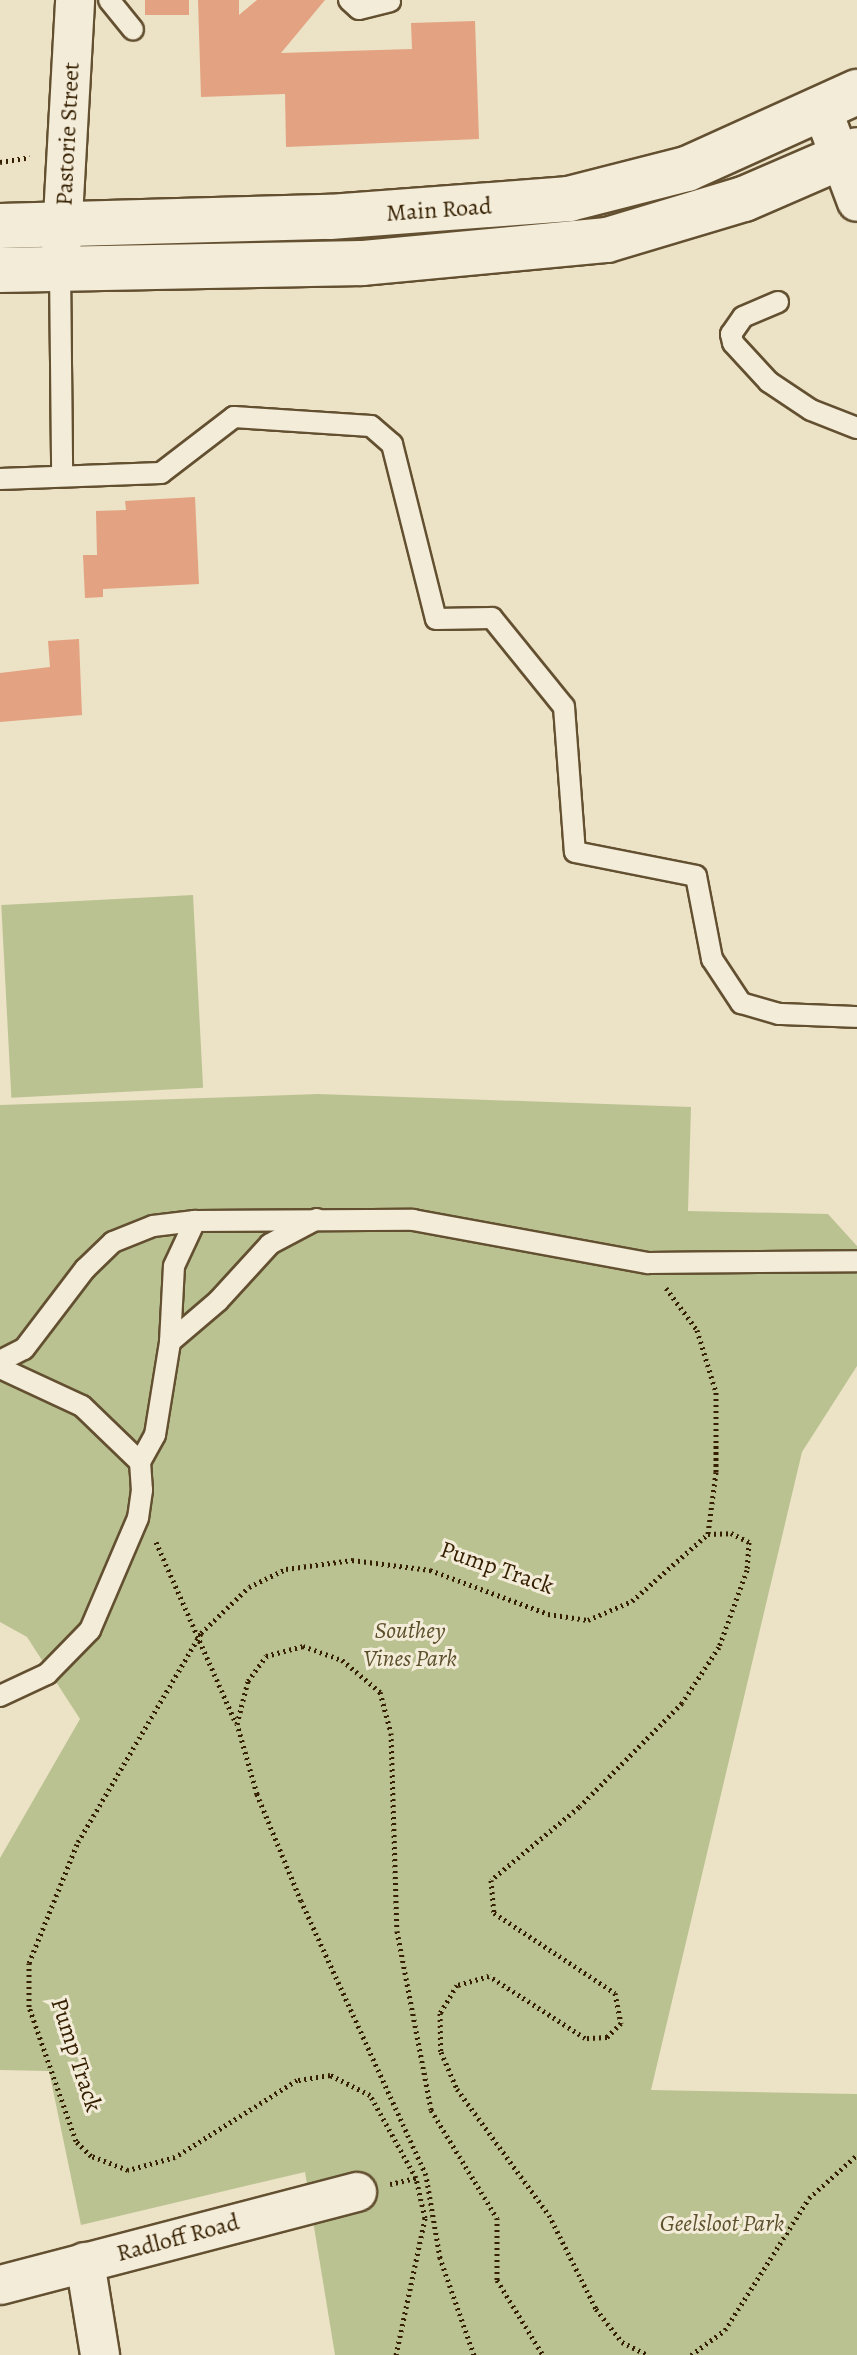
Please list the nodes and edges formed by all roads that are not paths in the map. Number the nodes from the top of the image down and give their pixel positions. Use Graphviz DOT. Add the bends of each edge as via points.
graph roads {
  1 [pos="75,0"];
  2 [pos="109,0"];
  3 [pos="349,0"];
  4 [pos="390,1"];
  5 [pos="133,30"];
  6 [pos="840,100"];
  7 [pos="850,153"];
  8 [pos="857,202"];
  9 [pos="63,224"];
  10 [pos="0,226"];
  11 [pos="60,267"];
  12 [pos="0,270"];
  13 [pos="778,302"];
  14 [pos="857,428"];
  15 [pos="62,475"];
  16 [pos="0,479"];
  17 [pos="857,1017"];
  18 [pos="320,1217"];
  19 [pos="195,1221"];
  20 [pos="857,1261"];
  21 [pos="170,1342"];
  22 [pos="0,1361"];
  23 [pos="0,1368"];
  24 [pos="140,1462"];
  25 [pos="0,1696"];
  26 [pos="357,2192"];
  27 [pos="85,2262"];
  28 [pos="0,2285"];
  29 [pos="100,2355"];
  1 -- 9 [label="street, Pastorie Street"];
  2 -- 5 [label="lane"];
  3 -- 4 [label="lane" via="359,9"];
  6 -- 7 [label="street"];
  6 -- 9 [label="main road, Main Road" via="687,169 569,199 330,217"];
  7 -- 8 [label="street"];
  7 -- 11 [label="main road, Main Road" via="744,199 607,240 362,263"];
  9 -- 10 [label="main road, Main Road"];
  9 -- 11 [label="street, Pastorie Street"];
  11 -- 12 [label="main road, Main Road"];
  11 -- 15 [label="lane"];
  13 -- 14 [label="lane" via="743,317 731,334 733,343 769,382 811,410"];
  15 -- 16 [label="lane"];
  15 -- 17 [label="lane" via="161,473 234,417 371,426 392,444 436,619 492,618 564,707 575,852 696,876 712,959 741,1003 779,1014"];
  18 -- 19 [label="lane"];
  18 -- 20 [label="lane" via="413,1220 648,1263"];
  18 -- 21 [label="lane" via="270,1244 218,1301"];
  19 -- 21 [label="lane" via="174,1266"];
  19 -- 22 [label="lane" via="153,1226 113,1242 85,1269 24,1349"];
  21 -- 24 [label="lane" via="155,1435"];
  23 -- 24 [label="lane" via="82,1406"];
  24 -- 25 [label="lane" via="138,1518 90,1630 47,1674"];
  26 -- 27 [label="street, Radloff Road"];
  27 -- 28 [label="street, Radloff Road"];
  27 -- 29 [label="street"];
}
